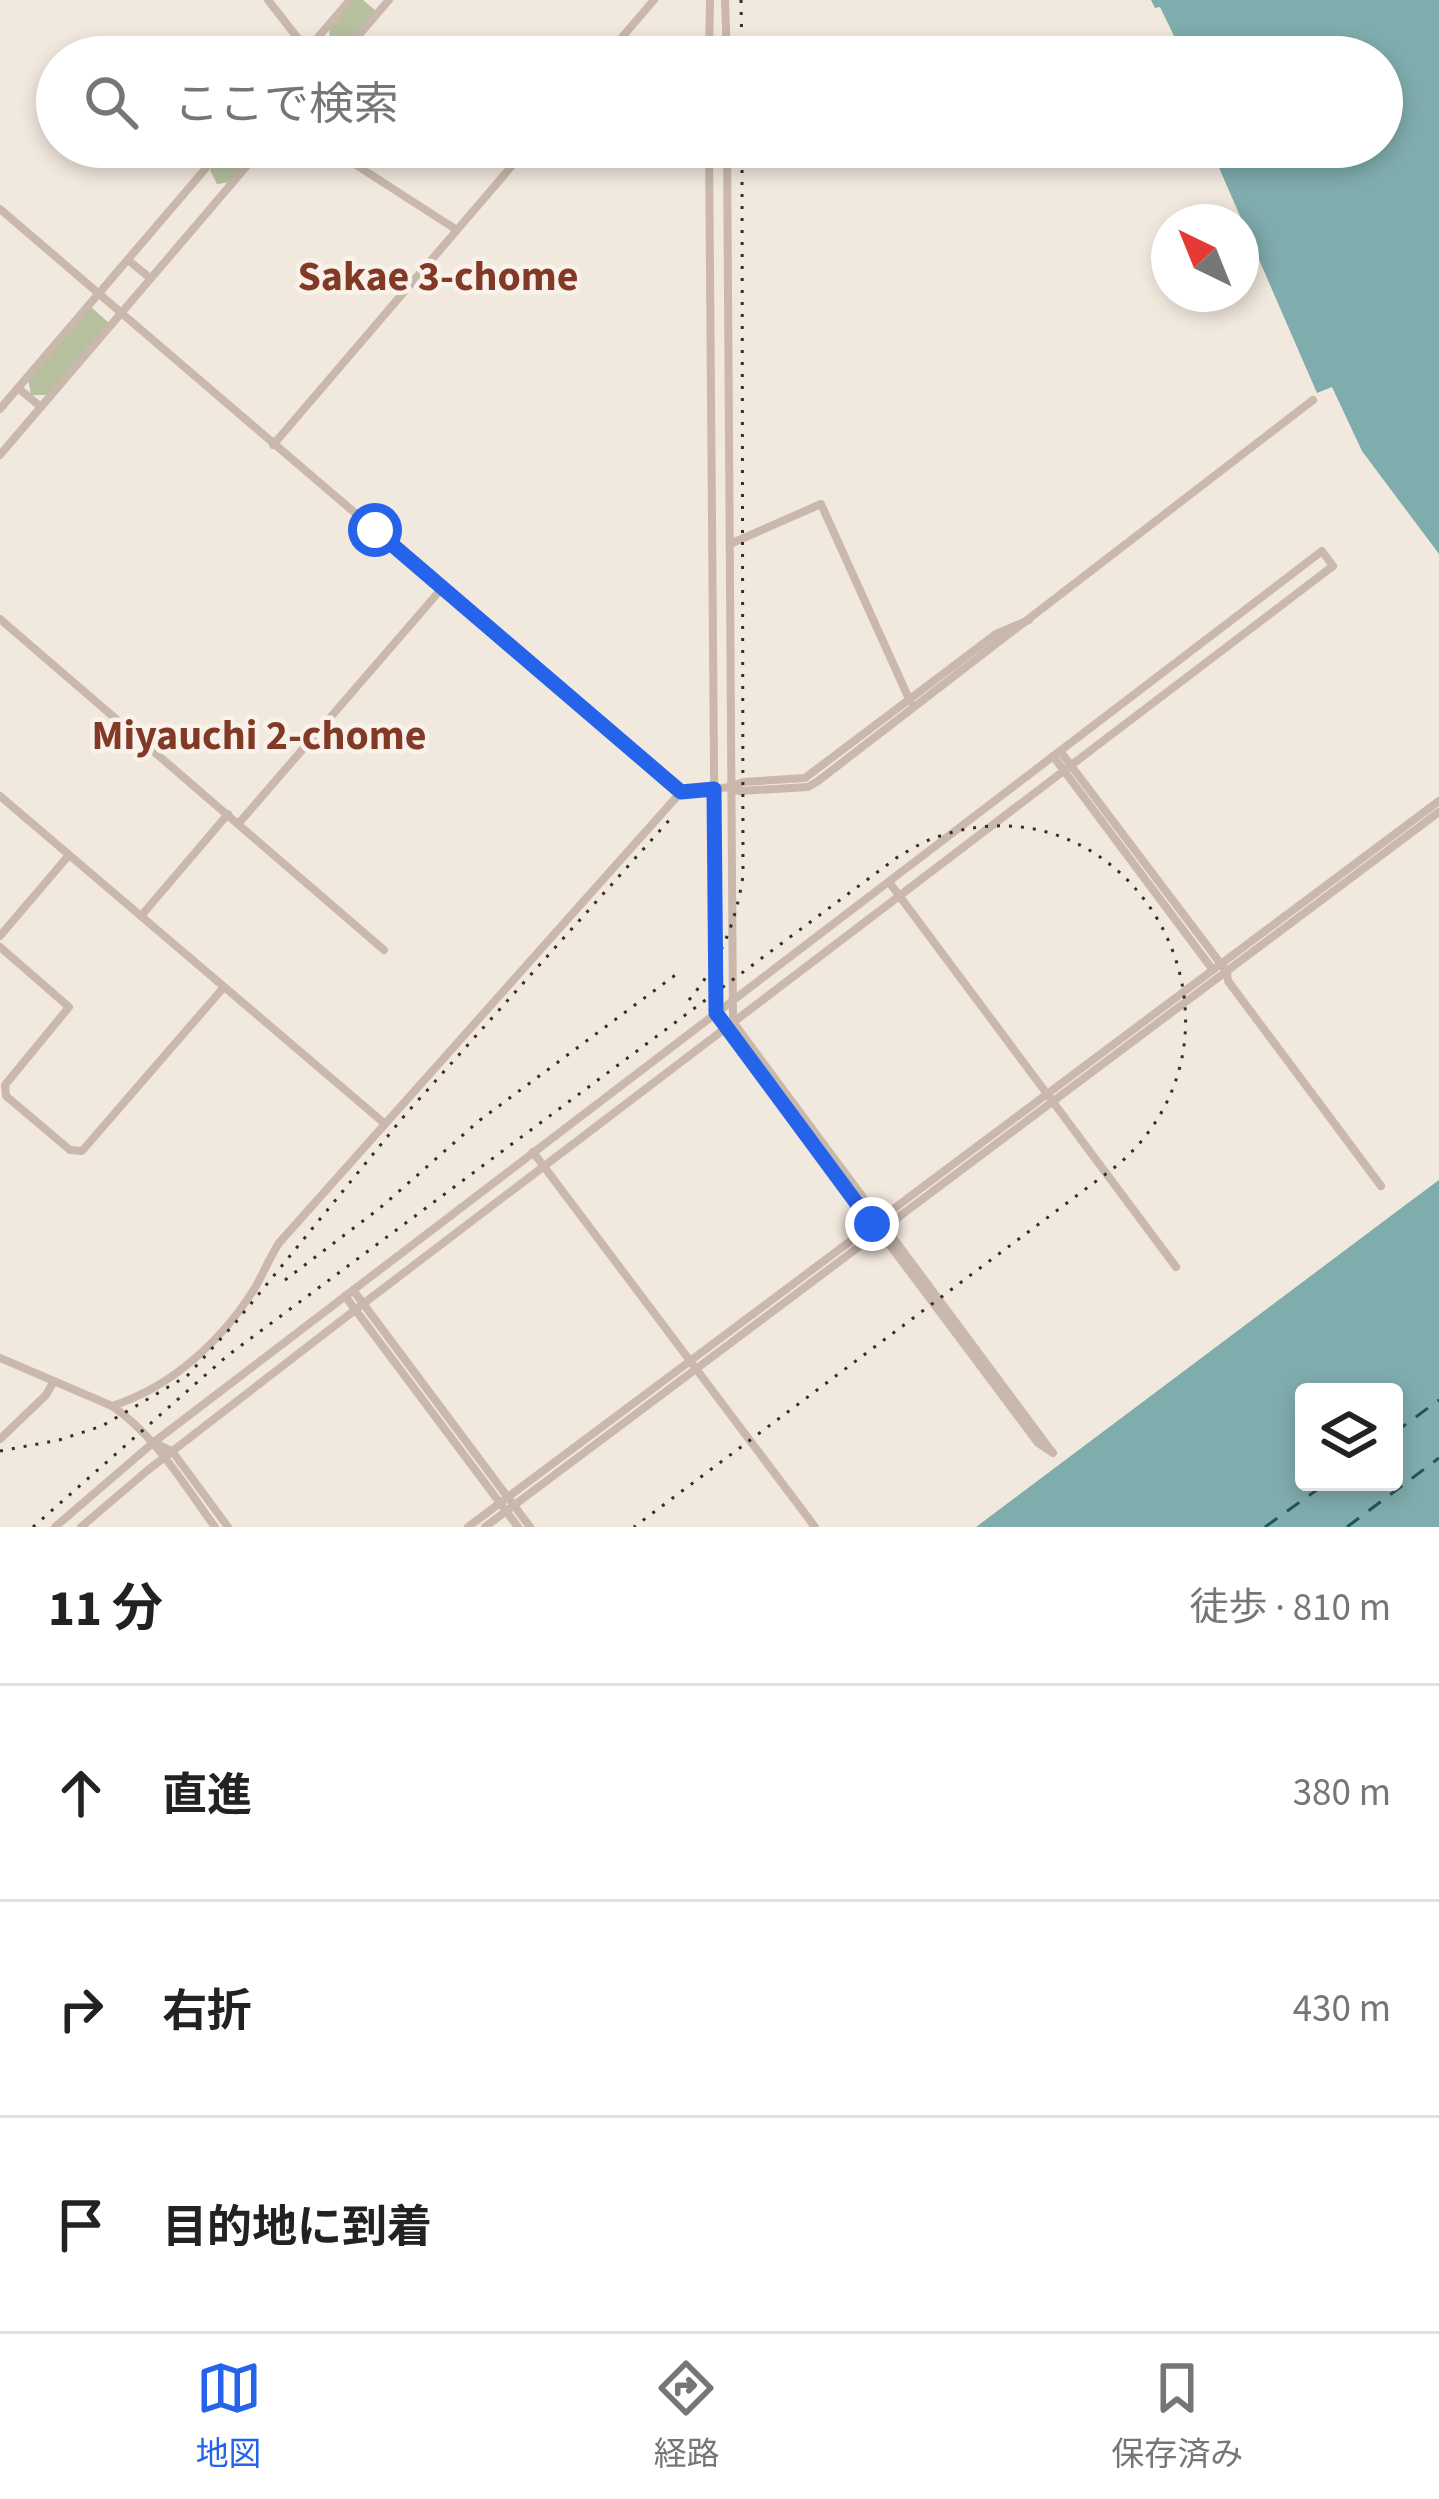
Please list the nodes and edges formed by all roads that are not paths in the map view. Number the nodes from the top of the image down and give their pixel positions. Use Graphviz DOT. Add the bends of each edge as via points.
graph roads {
  1 [pos="268,0"];
  2 [pos="350,0"];
  3 [pos="389,0"];
  4 [pos="654,0"];
  5 [pos="710,0"];
  6 [pos="725,0"];
  7 [pos="292,36"];
  8 [pos="319,36"];
  9 [pos="358,36"];
  10 [pos="623,36"];
  11 [pos="709,36"];
  12 [pos="726,36"];
  13 [pos="206,168"];
  14 [pos="245,168"];
  15 [pos="361,168"];
  16 [pos="510,168"];
  17 [pos="709,168"];
  18 [pos="727,168"];
  19 [pos="0,209"];
  20 [pos="457,230"];
  21 [pos="128,260"];
  22 [pos="150,278"];
  23 [pos="99,294"];
  24 [pos="121,313"];
  25 [pos="727,347"];
  26 [pos="712,348"];
  27 [pos="18,388"];
  28 [pos="1313,400"];
  29 [pos="41,407"];
  30 [pos="0,409"];
  31 [pos="273,445"];
  32 [pos="0,455"];
  33 [pos="730,544"];
  34 [pos="443,587"];
  35 [pos="0,619"];
  36 [pos="911,704"];
  37 [pos="1056,754"];
  38 [pos="1067,768"];
  39 [pos="731,787"];
  40 [pos="714,789"];
  41 [pos="681,792"];
  42 [pos="0,796"];
  43 [pos="1439,801"];
  44 [pos="1439,812"];
  45 [pos="228,814"];
  46 [pos="239,824"];
  47 [pos="69,855"];
  48 [pos="889,882"];
  49 [pos="899,895"];
  50 [pos="141,916"];
  51 [pos="0,936"];
  52 [pos="0,947"];
  53 [pos="384,950"];
  54 [pos="1222,973"];
  55 [pos="224,987"];
  56 [pos="730,1001"];
  57 [pos="716,1013"];
  58 [pos="729,1025"];
  59 [pos="1049,1098"];
  60 [pos="384,1123"];
  61 [pos="533,1152"];
  62 [pos="544,1166"];
  63 [pos="1381,1186"];
  64 [pos="879,1225"];
  65 [pos="1175,1267"];
  66 [pos="349,1293"];
  67 [pos="359,1307"];
  68 [pos="0,1358"];
  69 [pos="694,1365"];
  70 [pos="54,1382"];
  71 [pos="112,1406"];
  72 [pos="0,1439"];
  73 [pos="154,1442"];
  74 [pos="168,1454"];
  75 [pos="507,1504"];
  76 [pos="86,1526"];
  77 [pos="55,1527"];
  78 [pos="215,1527"];
  79 [pos="229,1527"];
  80 [pos="468,1527"];
  81 [pos="484,1527"];
  82 [pos="518,1527"];
  83 [pos="530,1527"];
  84 [pos="815,1527"];
  1 -- 7 [label="street"];
  2 -- 8 [label="street"];
  3 -- 9 [label="street"];
  4 -- 10 [label="street"];
  5 -- 11 [label="street"];
  6 -- 12 [label="street"];
  13 -- 21 [label="street"];
  14 -- 22 [label="street"];
  15 -- 20 [label="street"];
  16 -- 20 [label="street"];
  17 -- 26 [label="street"];
  18 -- 25 [label="street"];
  19 -- 23 [label="street"];
  20 -- 31 [label="street"];
  21 -- 22 [label="street"];
  21 -- 23 [label="street"];
  22 -- 24 [label="street"];
  23 -- 24 [label="street"];
  23 -- 27 [label="street"];
  24 -- 29 [label="street"];
  24 -- 31 [label="street"];
  25 -- 26 [label="street"];
  25 -- 33 [label="street"];
  26 -- 40 [label="street"];
  27 -- 29 [label="street"];
  27 -- 30 [label="street"];
  28 -- 36 [label="street"];
  29 -- 32 [label="street"];
  31 -- 34 [label="street"];
  33 -- 36 [label="street" via="821,504"];
  33 -- 39 [label="street"];
  34 -- 41 [label="street"];
  34 -- 46 [label="street"];
  35 -- 45 [label="street"];
  36 -- 39 [label="street" via="805,778"];
  37 -- 38 [label="street"];
  37 -- 38 [label="street" via="1322,551 1333,566"];
  37 -- 48 [label="street"];
  38 -- 49 [label="street"];
  38 -- 54 [label="street"];
  39 -- 40 [label="street"];
  39 -- 56 [label="street"];
  40 -- 41 [label="street"];
  40 -- 57 [label="street"];
  41 -- 60 [label="street"];
  42 -- 47 [label="street"];
  43 -- 54 [label="street"];
  44 -- 54 [label="street"];
  45 -- 46 [label="street"];
  45 -- 50 [label="street"];
  46 -- 53 [label="street"];
  47 -- 50 [label="street"];
  47 -- 51 [label="street"];
  48 -- 49 [label="street"];
  48 -- 56 [label="street"];
  49 -- 58 [label="street"];
  49 -- 59 [label="street"];
  50 -- 55 [label="street"];
  52 -- 55 [label="street" via="69,1007 5,1085 6,1096 70,1150 82,1151"];
  54 -- 59 [label="street"];
  54 -- 63 [label="street"];
  55 -- 60 [label="street"];
  56 -- 57 [label="street"];
  56 -- 58 [label="street"];
  57 -- 58 [label="street"];
  57 -- 61 [label="street"];
  58 -- 62 [label="street"];
  58 -- 64 [label="street"];
  59 -- 64 [label="street"];
  59 -- 65 [label="street"];
  60 -- 71 [label="street" via="279,1244 252,1292 196,1357 155,1388"];
  61 -- 62 [label="street"];
  61 -- 66 [label="street"];
  62 -- 67 [label="street"];
  62 -- 69 [label="street"];
  64 -- 64 [label="street" via="1045,1437 1053,1453 1038,1443"];
  64 -- 69 [label="street"];
  66 -- 67 [label="street"];
  66 -- 73 [label="street"];
  67 -- 74 [label="street"];
  67 -- 75 [label="street"];
  68 -- 70 [label="street"];
  69 -- 75 [label="street"];
  69 -- 84 [label="street"];
  70 -- 71 [label="street"];
  70 -- 72 [label="street"];
  71 -- 73 [label="street"];
  73 -- 74 [label="street"];
  73 -- 77 [label="street"];
  74 -- 76 [label="street"];
  74 -- 78 [label="street"];
  74 -- 79 [label="street"];
  75 -- 80 [label="street"];
  75 -- 81 [label="street"];
  75 -- 82 [label="street"];
  75 -- 83 [label="street"];
}
